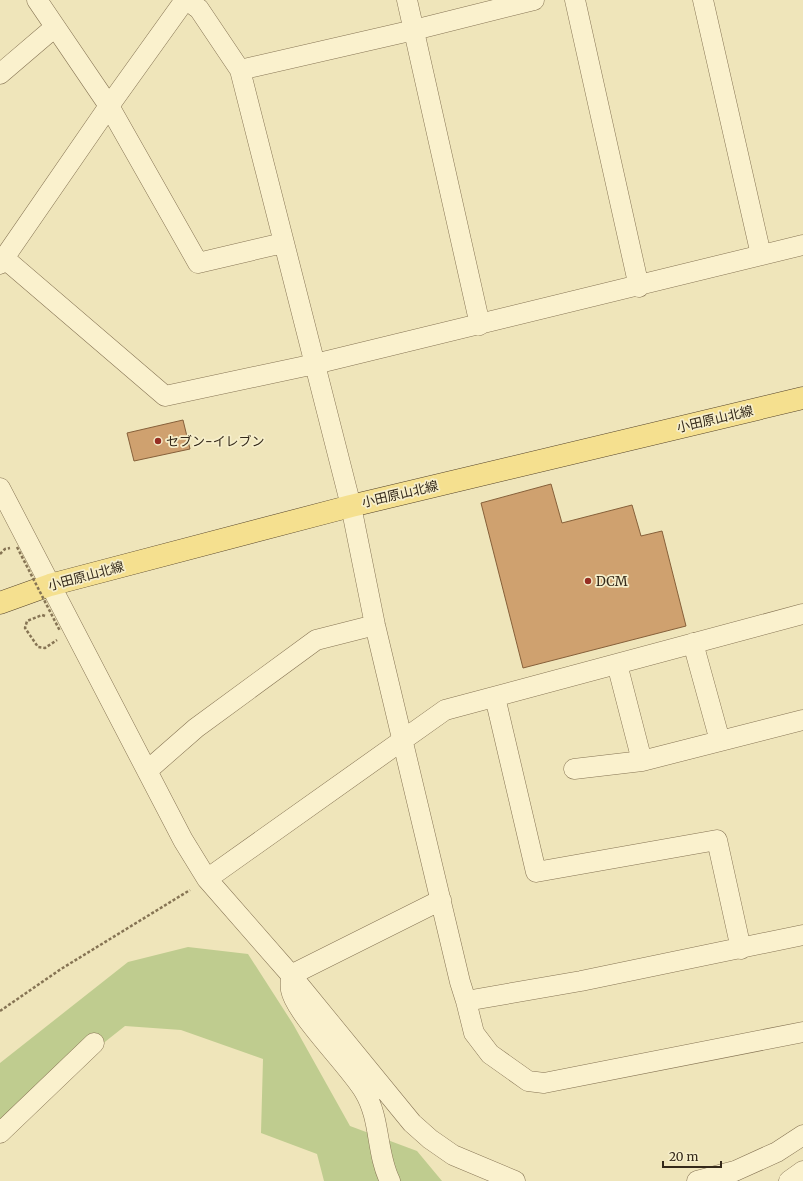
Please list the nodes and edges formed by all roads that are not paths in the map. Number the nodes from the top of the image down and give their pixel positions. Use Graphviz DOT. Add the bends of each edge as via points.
graph roads {
  1 [pos="37,0"];
  2 [pos="186,0"];
  3 [pos="407,0"];
  4 [pos="534,0"];
  5 [pos="575,0"];
  6 [pos="703,0"];
  7 [pos="55,26"];
  8 [pos="414,30"];
  9 [pos="240,70"];
  10 [pos="0,74"];
  11 [pos="109,106"];
  12 [pos="283,243"];
  13 [pos="803,245"];
  14 [pos="761,255"];
  15 [pos="2,261"];
  16 [pos="639,287"];
  17 [pos="480,326"];
  18 [pos="315,364"];
  19 [pos="803,398"];
  20 [pos="0,488"];
  21 [pos="351,506"];
  22 [pos="50,585"];
  23 [pos="0,603"];
  24 [pos="803,614"];
  25 [pos="375,625"];
  26 [pos="693,643"];
  27 [pos="617,664"];
  28 [pos="495,697"];
  29 [pos="803,720"];
  30 [pos="402,739"];
  31 [pos="720,741"];
  32 [pos="642,761"];
  33 [pos="574,769"];
  34 [pos="148,770"];
  35 [pos="207,879"];
  36 [pos="441,900"];
  37 [pos="803,935"];
  38 [pos="741,949"];
  39 [pos="291,974"];
  40 [pos="466,1001"];
  41 [pos="803,1032"];
  42 [pos="94,1042"];
  43 [pos="0,1133"];
  44 [pos="803,1135"];
  45 [pos="803,1171"];
  46 [pos="390,1181"];
  47 [pos="515,1181"];
  48 [pos="697,1181"];
  49 [pos="788,1181"];
  1 -- 7 [label="street"];
  2 -- 9 [label="street" via="199,9"];
  2 -- 11 [label="street"];
  3 -- 8 [label="street"];
  4 -- 8 [label="street"];
  5 -- 16 [label="street"];
  6 -- 14 [label="street"];
  7 -- 10 [label="street"];
  7 -- 11 [label="street"];
  8 -- 9 [label="street"];
  8 -- 17 [label="street"];
  9 -- 12 [label="street"];
  11 -- 12 [label="street" via="198,263"];
  11 -- 15 [label="street"];
  12 -- 18 [label="street"];
  13 -- 14 [label="street"];
  14 -- 16 [label="street"];
  15 -- 18 [label="street" via="166,396"];
  16 -- 17 [label="street"];
  17 -- 18 [label="street"];
  18 -- 21 [label="street"];
  19 -- 21 [label="main road, 小田原山北線"];
  20 -- 22 [label="street"];
  21 -- 22 [label="main road, 小田原山北線"];
  21 -- 25 [label="street"];
  22 -- 23 [label="main road, 小田原山北線"];
  22 -- 34 [label="street" via="65,627"];
  24 -- 26 [label="street"];
  25 -- 30 [label="street"];
  25 -- 34 [label="street" via="316,640 196,728"];
  26 -- 27 [label="street"];
  26 -- 31 [label="street"];
  27 -- 28 [label="street"];
  27 -- 32 [label="street"];
  28 -- 30 [label="street" via="445,710"];
  28 -- 38 [label="street" via="536,872 717,840"];
  29 -- 31 [label="street"];
  30 -- 35 [label="street"];
  30 -- 36 [label="street"];
  31 -- 32 [label="street"];
  32 -- 33 [label="street"];
  34 -- 35 [label="street" via="183,840"];
  35 -- 39 [label="street"];
  36 -- 39 [label="street"];
  36 -- 40 [label="street"];
  37 -- 38 [label="street"];
  38 -- 40 [label="street"];
  39 -- 46 [label="street" via="291,991 302,1012 364,1090 373,1109"];
  39 -- 47 [label="street" via="412,1122 430,1139 453,1155"];
  40 -- 41 [label="street" via="474,1033 490,1054 528,1081 544,1083"];
  42 -- 43 [label="street"];
  44 -- 48 [label="street" via="777,1152 735,1171"];
  45 -- 49 [label="street"];
}
